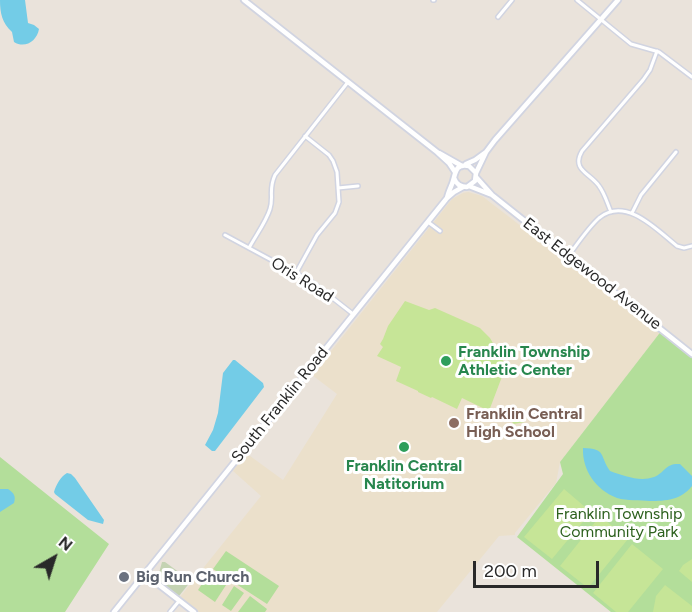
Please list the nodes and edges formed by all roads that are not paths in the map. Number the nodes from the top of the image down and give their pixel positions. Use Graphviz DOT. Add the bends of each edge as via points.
graph roads {
  1 [pos="244,0"];
  2 [pos="512,0"];
  3 [pos="577,0"];
  4 [pos="618,0"];
  5 [pos="498,16"];
  6 [pos="600,20"];
  7 [pos="657,51"];
  8 [pos="692,77"];
  9 [pos="348,82"];
  10 [pos="305,136"];
  11 [pos="437,152"];
  12 [pos="486,152"];
  13 [pos="676,152"];
  14 [pos="463,166"];
  15 [pos="455,175"];
  16 [pos="476,175"];
  17 [pos="358,186"];
  18 [pos="466,187"];
  19 [pos="338,188"];
  20 [pos="492,195"];
  21 [pos="447,198"];
  22 [pos="611,212"];
  23 [pos="632,213"];
  24 [pos="428,222"];
  25 [pos="440,231"];
  26 [pos="225,235"];
  27 [pos="692,246"];
  28 [pos="249,248"];
  29 [pos="568,255"];
  30 [pos="296,273"];
  31 [pos="354,314"];
  32 [pos="692,354"];
  33 [pos="145,574"];
  34 [pos="179,601"];
  35 [pos="114,612"];
  36 [pos="170,612"];
  37 [pos="194,612"];
  1 -- 9 [label="main road"];
  2 -- 5 [label="street"];
  3 -- 6 [label="street"];
  4 -- 6 [label="main road"];
  6 -- 7 [label="street" via="630,44"];
  6 -- 12 [label="main road"];
  7 -- 8 [label="street"];
  7 -- 22 [label="street" via="646,76 579,156 579,166 597,183"];
  9 -- 10 [label="street"];
  9 -- 11 [label="main road"];
  10 -- 19 [label="street" via="331,158 336,166"];
  10 -- 28 [label="street" via="274,177 270,210"];
  11 -- 14 [label="main road"];
  11 -- 15 [label="main road"];
  12 -- 14 [label="main road"];
  12 -- 16 [label="main road"];
  13 -- 23 [label="street" via="643,192"];
  14 -- 15 [label="main road"];
  14 -- 16 [label="main road" via="471,167"];
  15 -- 18 [label="main road" via="458,184"];
  15 -- 21 [label="main road, South Franklin Road"];
  16 -- 18 [label="main road" via="474,183"];
  16 -- 20 [label="main road"];
  17 -- 19 [label="street"];
  18 -- 20 [label="main road"];
  18 -- 21 [label="main road, South Franklin Road"];
  19 -- 30 [label="street" via="337,209"];
  20 -- 29 [label="main road, East Edgewood Avenue"];
  21 -- 24 [label="main road, South Franklin Road"];
  22 -- 23 [label="street"];
  22 -- 29 [label="street" via="603,215"];
  23 -- 27 [label="street" via="677,246"];
  24 -- 25 [label="street"];
  24 -- 31 [label="main road, South Franklin Road"];
  26 -- 28 [label="street, Oris Road"];
  28 -- 30 [label="street, Oris Road"];
  29 -- 32 [label="main road, East Edgewood Avenue"];
  30 -- 31 [label="street, Oris Road"];
  31 -- 33 [label="main road, South Franklin Road"];
  33 -- 34 [label="main road"];
  33 -- 35 [label="main road, South Franklin Road"];
  34 -- 36 [label="street"];
  34 -- 37 [label="main road"];
}
